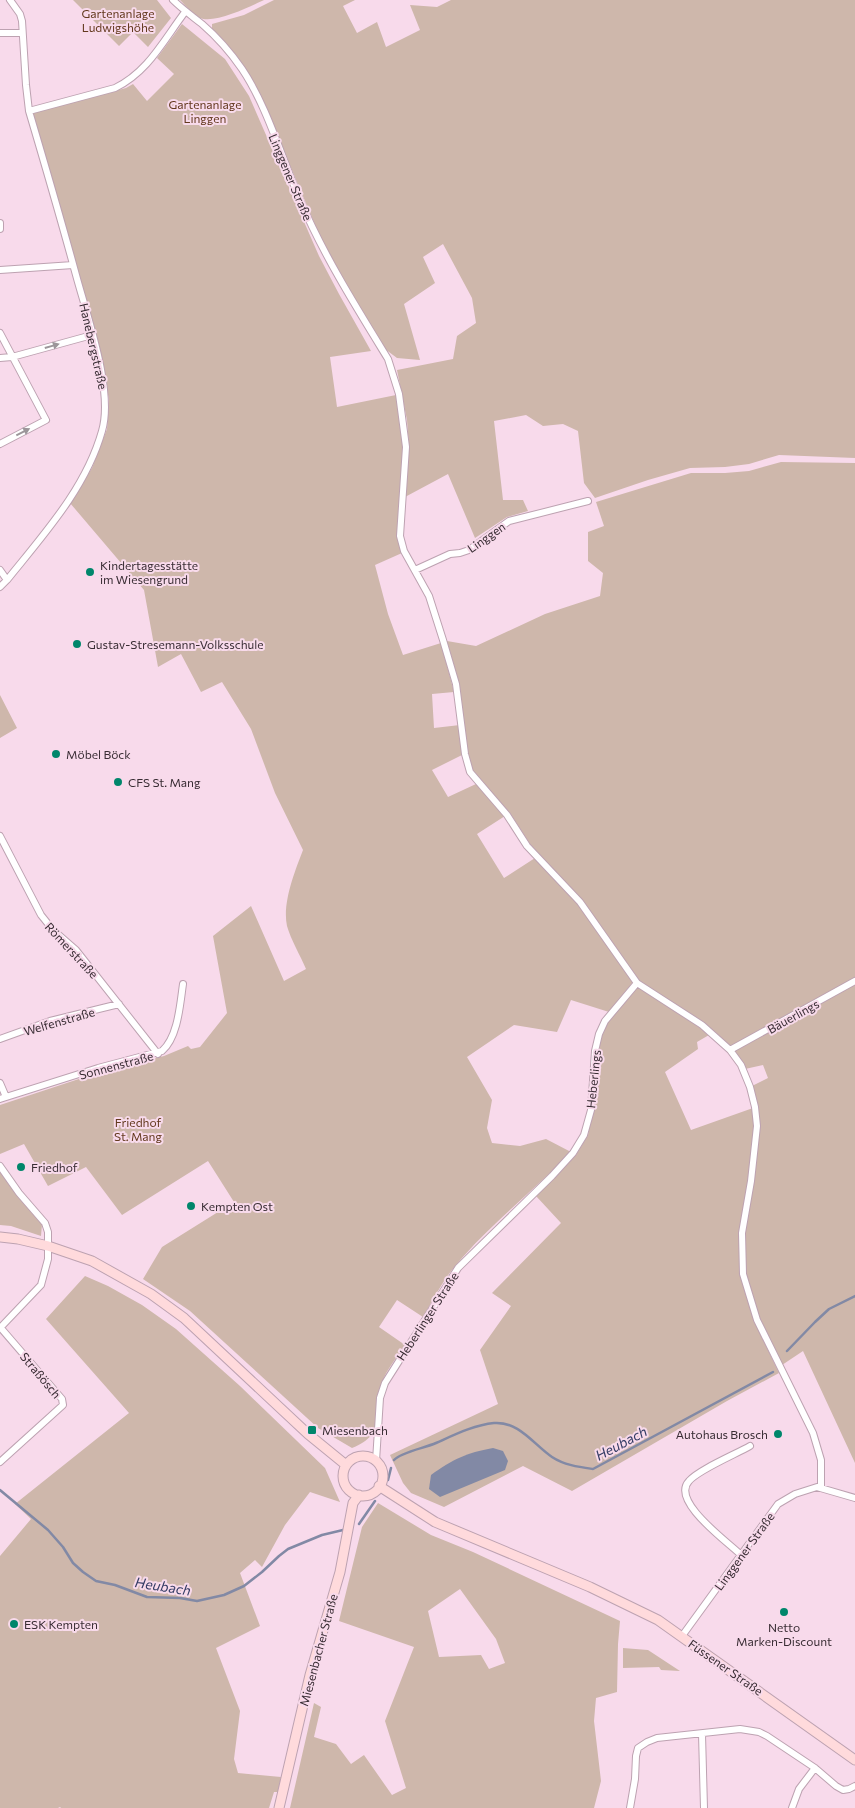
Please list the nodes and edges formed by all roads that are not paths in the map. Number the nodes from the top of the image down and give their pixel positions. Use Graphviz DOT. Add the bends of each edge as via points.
graph roads {
  1 [pos="10,0"];
  2 [pos="173,0"];
  3 [pos="185,12"];
  4 [pos="0,33"];
  5 [pos="21,33"];
  6 [pos="29,111"];
  7 [pos="0,223"];
  8 [pos="0,229"];
  9 [pos="73,266"];
  10 [pos="0,270"];
  11 [pos="0,333"];
  12 [pos="92,335"];
  13 [pos="12,357"];
  14 [pos="0,358"];
  15 [pos="0,444"];
  16 [pos="588,501"];
  17 [pos="0,570"];
  18 [pos="415,570"];
  19 [pos="7,580"];
  20 [pos="0,587"];
  21 [pos="0,836"];
  22 [pos="855,981"];
  23 [pos="637,983"];
  24 [pos="183,984"];
  25 [pos="119,1004"];
  26 [pos="0,1039"];
  27 [pos="730,1050"];
  28 [pos="158,1054"];
  29 [pos="0,1083"];
  30 [pos="3,1098"];
  31 [pos="0,1166"];
  32 [pos="552,1176"];
  33 [pos="0,1237"];
  34 [pos="45,1245"];
  35 [pos="0,1328"];
  36 [pos="750,1446"];
  37 [pos="376,1461"];
  38 [pos="0,1462"];
  39 [pos="346,1465"];
  40 [pos="379,1486"];
  41 [pos="821,1487"];
  42 [pos="359,1495"];
  43 [pos="855,1498"];
  44 [pos="741,1554"];
  45 [pos="682,1636"];
  46 [pos="702,1734"];
  47 [pos="855,1760"];
  48 [pos="815,1768"];
  49 [pos="855,1786"];
  50 [pos="280,1807"];
  51 [pos="630,1808"];
  52 [pos="704,1808"];
  53 [pos="792,1808"];
  1 -- 5 [label="street, Hanebergstraße" via="20,14"];
  2 -- 3 [label="street, Linggener Straße"];
  3 -- 6 [label="street" via="144,68 130,81"];
  3 -- 18 [label="street, Linggener Straße" via="202,24 230,53 256,92 319,242 388,359 399,394 406,447 400,536"];
  4 -- 5 [label="street"];
  5 -- 6 [label="street, Hanebergstraße"];
  6 -- 9 [label="street, Hanebergstraße"];
  7 -- 8 [label="street"];
  9 -- 10 [label="street"];
  9 -- 12 [label="street, Hanebergstraße"];
  11 -- 13 [label="street"];
  13 -- 12 [label="street, one-way"];
  12 -- 19 [label="street, Hanebergstraße" via="106,400 103,429 80,483 48,530"];
  13 -- 14 [label="street"];
  15 -- 13 [label="street, one-way" via="46,420"];
  16 -- 18 [label="street, Linggen" via="508,521 464,552 450,554"];
  17 -- 19 [label="street"];
  18 -- 23 [label="street, Linggener Straße" via="429,596 456,684 470,772 507,815 528,846 580,902"];
  19 -- 20 [label="street, Hanebergstraße"];
  21 -- 25 [label="street, Römerstraße" via="41,915 76,950"];
  22 -- 27 [label="street, Bäuerlings"];
  23 -- 27 [label="street" via="702,1025"];
  23 -- 32 [label="street, Heberlings" via="605,1020 595,1051 591,1110 585,1132 573,1153"];
  24 -- 28 [label="street, Sonnenstraße" via="170,1045"];
  25 -- 26 [label="street, Welfenstraße" via="50,1021"];
  25 -- 28 [label="street, Römerstraße"];
  27 -- 41 [label="street" via="741,1065 750,1087 757,1126 742,1233 743,1274 757,1320 813,1433 821,1460"];
  28 -- 30 [label="street, Sonnenstraße" via="98,1068"];
  29 -- 30 [label="street"];
  31 -- 34 [label="street" via="45,1223 48,1232"];
  32 -- 37 [label="street, Heberlinger Straße" via="458,1268 394,1367 380,1398"];
  33 -- 34 [label="main road"];
  34 -- 35 [label="street" via="48,1259 41,1285"];
  34 -- 39 [label="main road" via="94,1262 184,1318 308,1434"];
  35 -- 38 [label="street, Straßösch" via="62,1399 63,1405"];
  36 -- 44 [label="street" via="694,1476 684,1490 699,1518"];
  37 -- 39 [label="main road" via="366,1456"];
  37 -- 40 [label="main road" via="382,1473"];
  39 -- 42 [label="main road" via="344,1483"];
  40 -- 42 [label="main road" via="371,1494"];
  40 -- 45 [label="main road, Füssener Straße" via="434,1522 590,1588 658,1620"];
  41 -- 43 [label="street"];
  41 -- 44 [label="street, Linggener Straße" via="795,1494 778,1504"];
  42 -- 50 [label="main road, Miesenbacher Straße" via="353,1503 340,1572 310,1675"];
  44 -- 45 [label="street, Linggener Straße"];
  45 -- 47 [label="main road, Füssener Straße"];
  46 -- 48 [label="street" via="740,1729 759,1732"];
  46 -- 51 [label="street" via="657,1738 638,1748"];
  46 -- 52 [label="street"];
  48 -- 49 [label="street" via="843,1790"];
  48 -- 53 [label="street" via="799,1789"];
}
